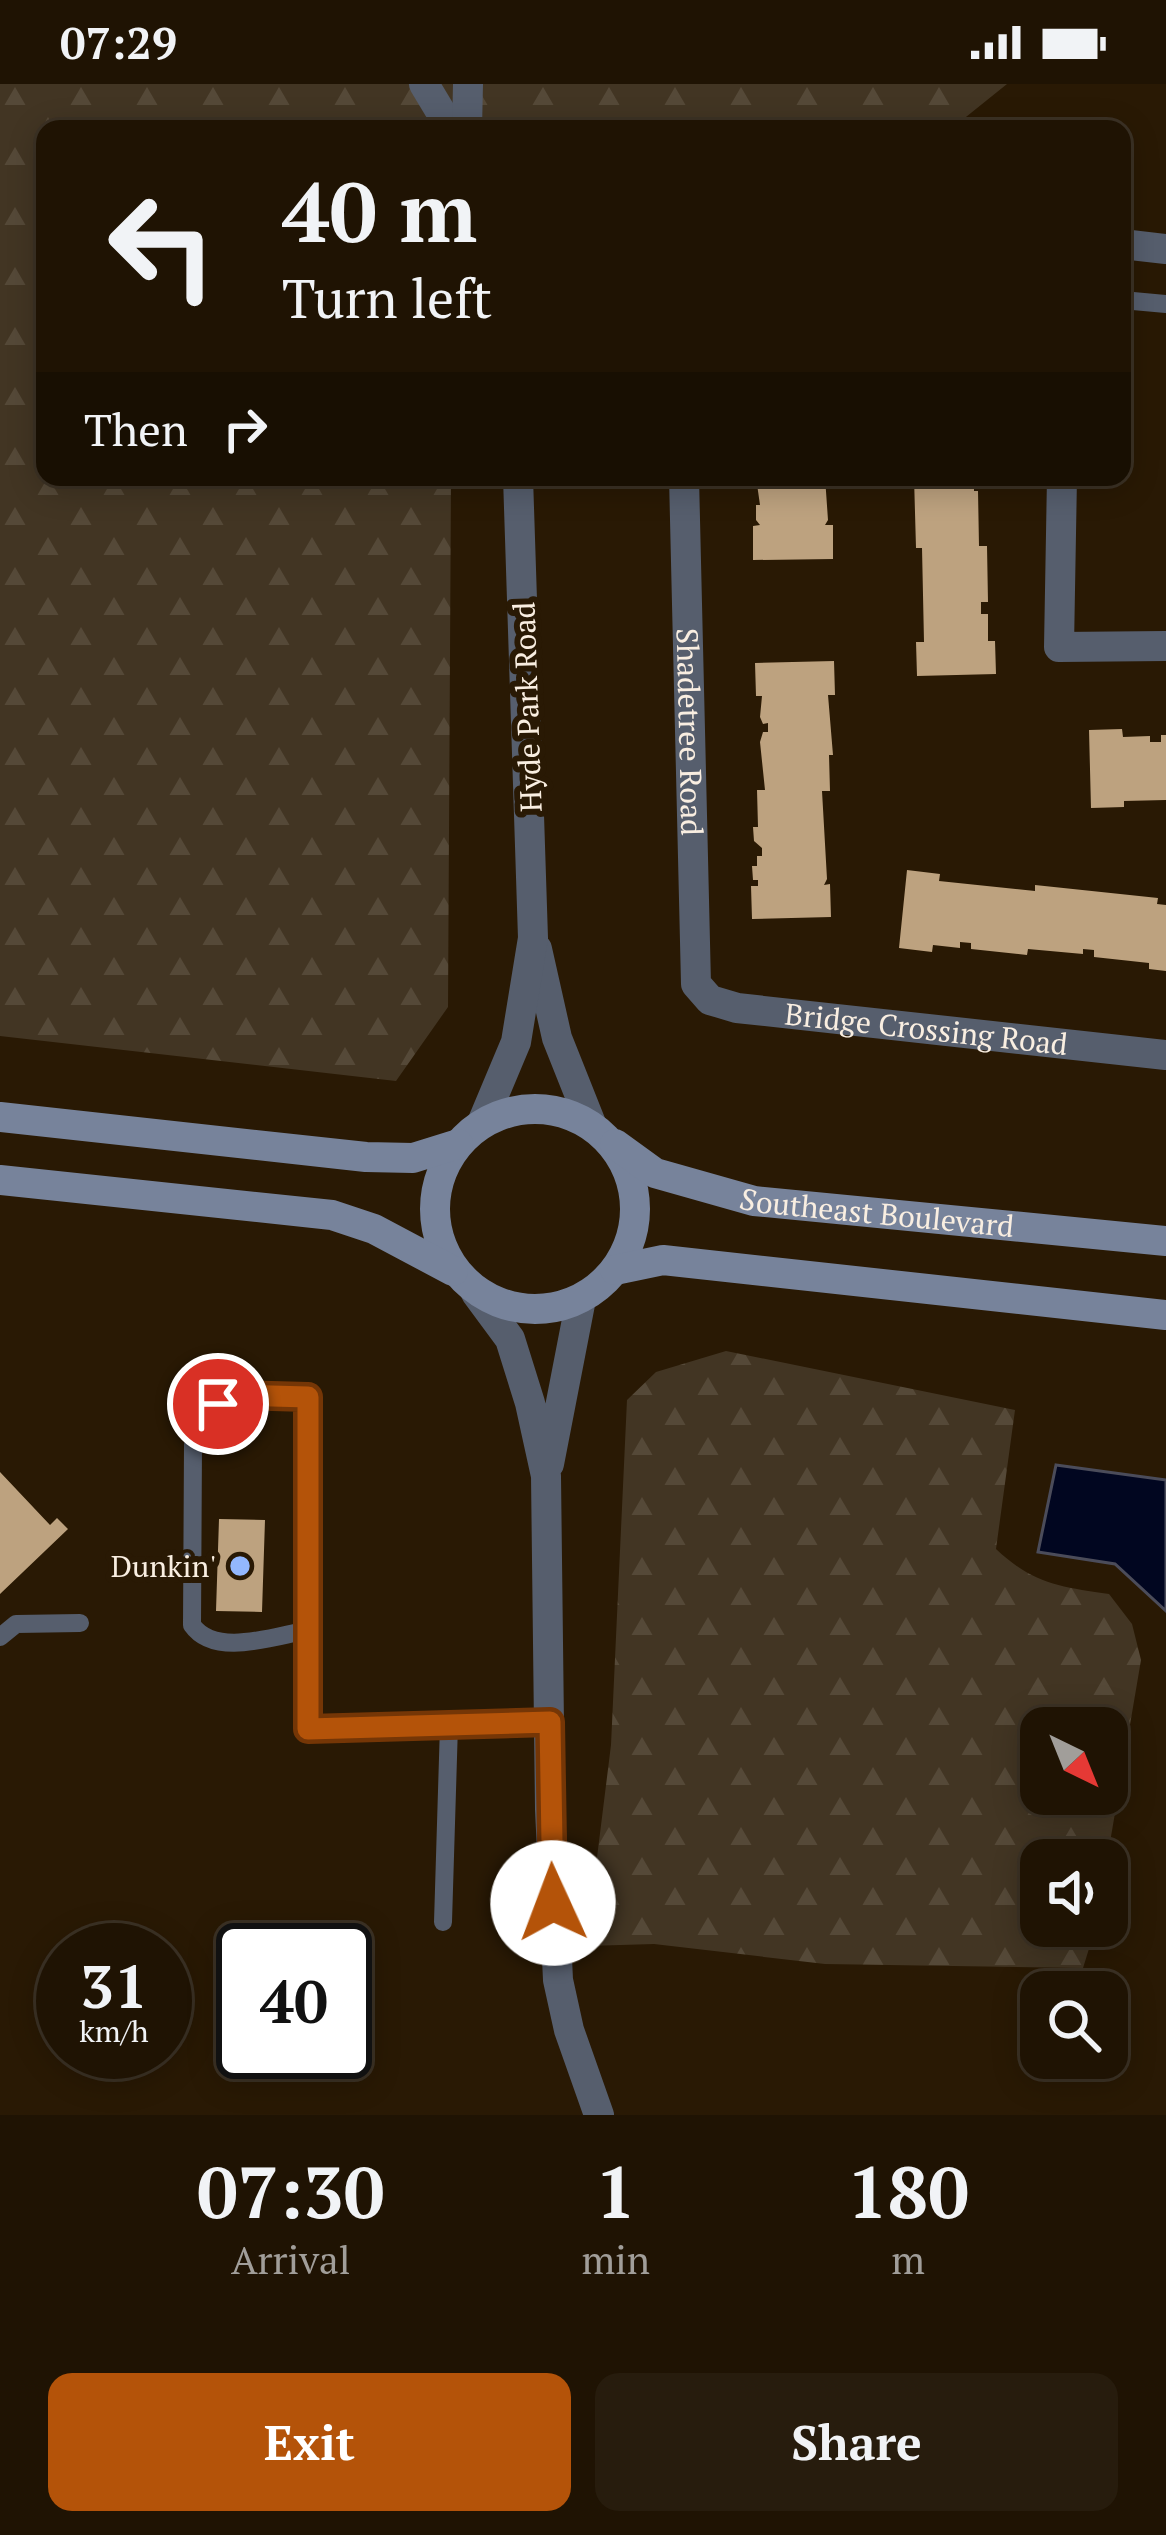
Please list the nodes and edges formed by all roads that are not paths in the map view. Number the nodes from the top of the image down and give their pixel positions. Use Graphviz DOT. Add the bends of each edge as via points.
graph roads {
  1 [pos="424,84"];
  2 [pos="468,84"];
  3 [pos="446,120"];
  4 [pos="467,120"];
  5 [pos="1131,245"];
  6 [pos="1166,249"];
  7 [pos="1131,301"];
  8 [pos="1166,304"];
  9 [pos="518,486"];
  10 [pos="684,486"];
  11 [pos="1062,486"];
  12 [pos="1166,646"];
  13 [pos="533,938"];
  14 [pos="696,984"];
  15 [pos="1166,1055"];
  16 [pos="0,1117"];
  17 [pos="482,1123"];
  18 [pos="598,1131"];
  19 [pos="458,1144"];
  20 [pos="0,1180"];
  21 [pos="1166,1241"];
  22 [pos="615,1270"];
  23 [pos="468,1284"];
  24 [pos="580,1299"];
  25 [pos="1166,1315"];
  26 [pos="547,1475"];
  27 [pos="80,1623"];
  28 [pos="308,1630"];
  29 [pos="0,1637"];
  30 [pos="550,1722"];
  31 [pos="449,1725"];
  32 [pos="443,1922"];
  33 [pos="599,2115"];
  1 -- 3 [label="street"];
  2 -- 4 [label="street"];
  5 -- 6 [label="street"];
  7 -- 8 [label="lane"];
  9 -- 13 [label="street, Hyde Park Road"];
  10 -- 14 [label="street, Shadetree Road"];
  11 -- 12 [label="street" via="1059,647"];
  13 -- 17 [label="street, Hyde Park Road" via="516,1042"];
  13 -- 18 [label="street, Hyde Park Road" via="557,1038"];
  14 -- 15 [label="street, Bridge Crossing Road" via="710,1000 737,1008"];
  16 -- 19 [label="main road" via="366,1157 412,1158"];
  17 -- 18 [label="main road" via="520,1109 557,1111"];
  17 -- 19 [label="main road"];
  18 -- 21 [label="main road, Southeast Boulevard" via="655,1173 754,1201"];
  18 -- 22 [label="main road" via="633,1188 633,1230"];
  19 -- 23 [label="main road" via="445,1170 436,1237"];
  20 -- 23 [label="main road" via="332,1215 374,1229"];
  22 -- 24 [label="main road"];
  22 -- 25 [label="main road" via="663,1260"];
  23 -- 24 [label="main road" via="508,1307 536,1311"];
  23 -- 26 [label="street" via="510,1339"];
  24 -- 26 [label="street"];
  26 -- 30 [label="street"];
  27 -- 29 [label="lane" via="16,1624"];
  28 -- 28 [label="lane" via="220,1644 192,1625 194,1445 201,1419 236,1395 308,1397"];
  28 -- 31 [label="lane" via="308,1729"];
  30 -- 31 [label="lane"];
  30 -- 33 [label="street" via="558,1980"];
  31 -- 32 [label="lane"];
}
